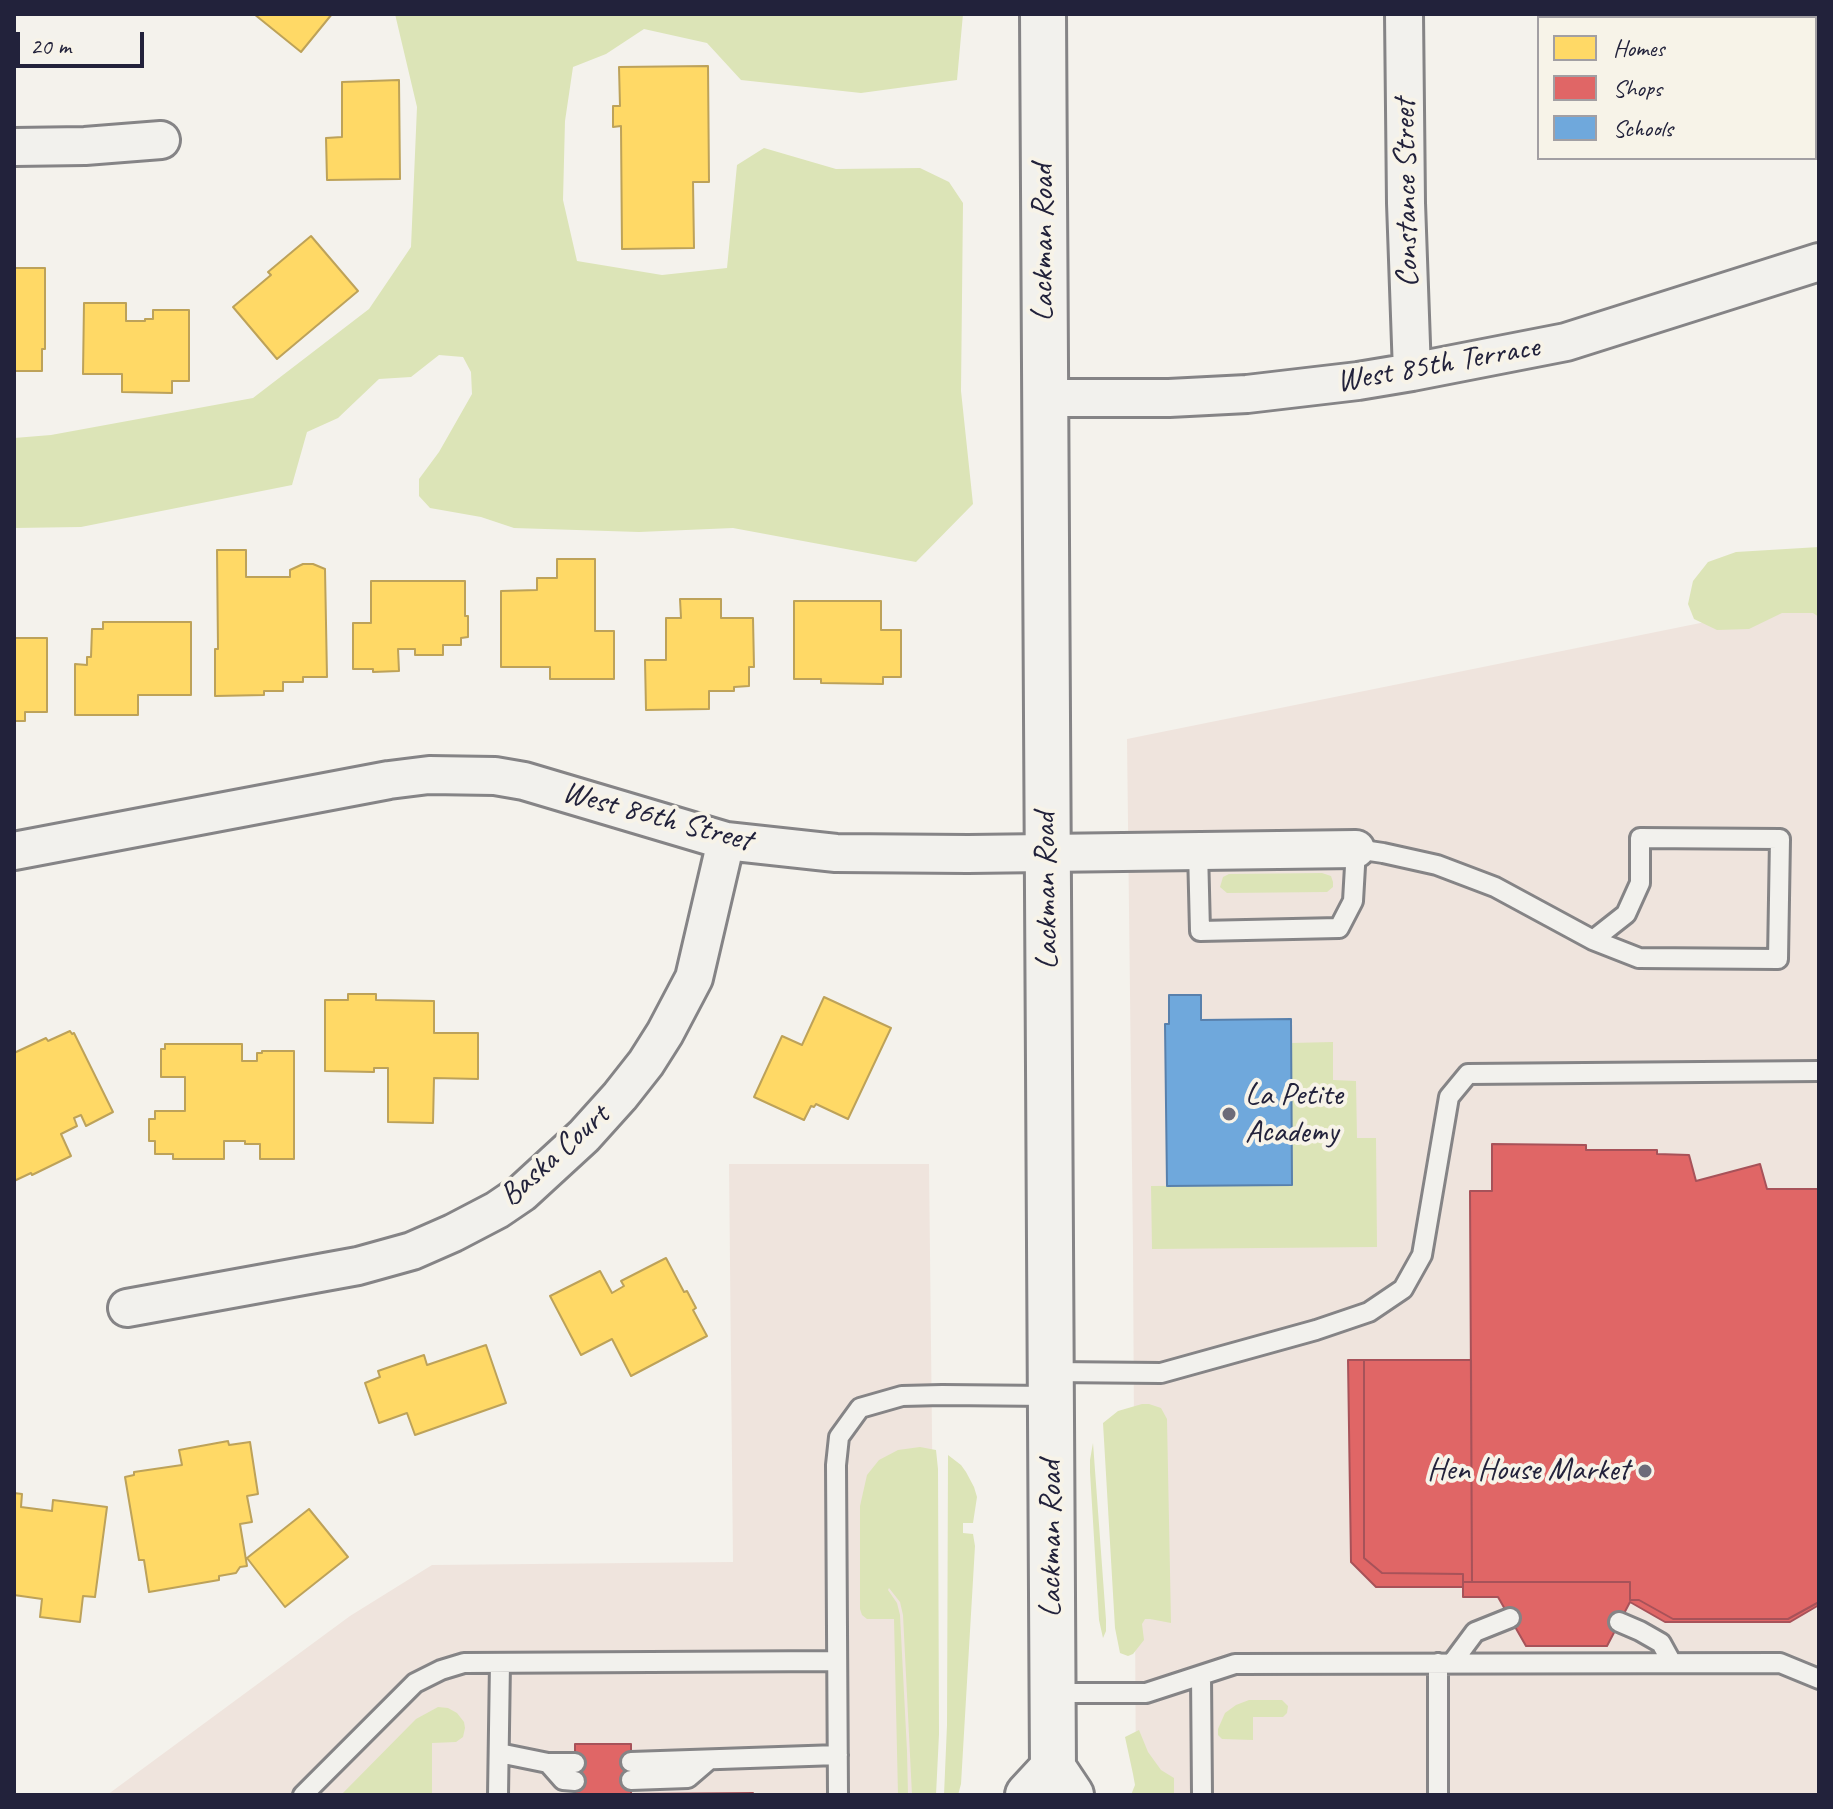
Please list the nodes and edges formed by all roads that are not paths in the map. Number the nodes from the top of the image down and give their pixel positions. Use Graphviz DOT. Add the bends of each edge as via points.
graph roads {
  1 [pos="1043,14"];
  2 [pos="1404,14"];
  3 [pos="161,140"];
  4 [pos="14,147"];
  5 [pos="1819,262"];
  6 [pos="1412,372"];
  7 [pos="1044,398"];
  8 [pos="726,841"];
  9 [pos="1356,849"];
  10 [pos="1198,850"];
  11 [pos="14,851"];
  12 [pos="1046,852"];
  13 [pos="1593,940"];
  14 [pos="1819,1071"];
  15 [pos="127,1308"];
  16 [pos="1051,1384"];
  17 [pos="1510,1618"];
  18 [pos="1619,1622"];
  19 [pos="837,1661"];
  20 [pos="500,1663"];
  21 [pos="1445,1663"];
  22 [pos="1672,1663"];
  23 [pos="1201,1675"];
  24 [pos="1819,1679"];
  25 [pos="1053,1693"];
  26 [pos="499,1753"];
  27 [pos="838,1755"];
  28 [pos="631,1771"];
  29 [pos="575,1772"];
  30 [pos="1050,1786"];
  31 [pos="303,1795"];
  32 [pos="498,1795"];
  33 [pos="838,1795"];
  34 [pos="1202,1795"];
  35 [pos="1438,1795"];
  1 -- 7 [label="main road, Lackman Road"];
  2 -- 6 [label="street, Constance Street"];
  3 -- 4 [label="street"];
  5 -- 6 [label="street, West 85th Terrace" via="1566,342"];
  6 -- 7 [label="street, West 85th Terrace" via="1247,394"];
  7 -- 12 [label="main road, Lackman Road"];
  8 -- 11 [label="street, West 86th Street" via="524,781 429,775"];
  8 -- 12 [label="street, West 86th Street" via="836,853"];
  8 -- 15 [label="street, Baska Court" via="694,978 665,1033 620,1096 522,1193 412,1251 358,1266"];
  9 -- 10 [label="street, West 86th Street"];
  9 -- 10 [label="lane" via="1353,901 1339,928 1200,931"];
  9 -- 13 [label="lane" via="1437,865 1495,887"];
  10 -- 12 [label="street, West 86th Street"];
  12 -- 16 [label="main road, Lackman Road"];
  13 -- 13 [label="lane" via="1639,958 1778,959 1780,839 1640,838 1640,883 1626,914"];
  14 -- 16 [label="lane" via="1468,1074 1449,1097 1422,1255 1403,1289 1369,1312 1161,1373"];
  16 -- 19 [label="lane" via="902,1396 860,1408 839,1437 836,1465"];
  16 -- 25 [label="main road, Lackman Road"];
  17 -- 21 [label="lane" via="1475,1632"];
  18 -- 22 [label="lane" via="1661,1643"];
  19 -- 20 [label="lane"];
  19 -- 27 [label="lane"];
  20 -- 26 [label="lane"];
  20 -- 31 [label="lane" via="464,1663 415,1683"];
  21 -- 22 [label="lane"];
  21 -- 23 [label="lane" via="1235,1664"];
  21 -- 35 [label="lane"];
  22 -- 24 [label="lane" via="1780,1663"];
  23 -- 25 [label="lane" via="1146,1693"];
  23 -- 34 [label="lane"];
  25 -- 30 [label="main road, Lackman Road"];
  26 -- 29 [label="lane"];
  26 -- 32 [label="lane"];
  27 -- 28 [label="lane" via="709,1760"];
  27 -- 33 [label="lane"];
}
